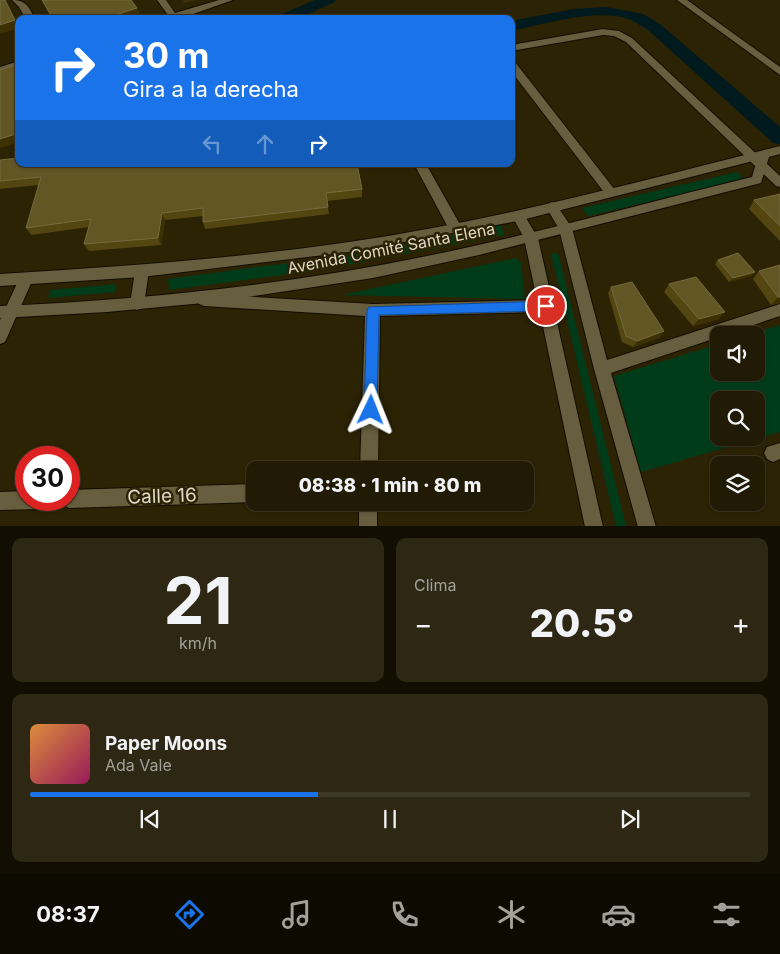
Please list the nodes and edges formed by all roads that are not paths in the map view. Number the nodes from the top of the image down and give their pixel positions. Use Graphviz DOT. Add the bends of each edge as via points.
graph roads {
  1 [pos="16,0"];
  2 [pos="160,0"];
  3 [pos="229,0"];
  4 [pos="681,0"];
  5 [pos="29,15"];
  6 [pos="169,15"];
  7 [pos="181,15"];
  8 [pos="515,47"];
  9 [pos="15,65"];
  10 [pos="515,69"];
  11 [pos="0,70"];
  12 [pos="780,72"];
  13 [pos="780,150"];
  14 [pos="759,159"];
  15 [pos="422,167"];
  16 [pos="780,183"];
  17 [pos="611,194"];
  18 [pos="552,207"];
  19 [pos="518,216"];
  20 [pos="455,228"];
  21 [pos="565,228"];
  22 [pos="531,238"];
  23 [pos="142,271"];
  24 [pos="26,279"];
  25 [pos="0,280"];
  26 [pos="192,299"];
  27 [pos="137,304"];
  28 [pos="546,306"];
  29 [pos="373,310"];
  30 [pos="780,310"];
  31 [pos="6,312"];
  32 [pos="0,337"];
  33 [pos="602,369"];
  34 [pos="369,461"];
  35 [pos="246,493"];
  36 [pos="80,499"];
  37 [pos="0,501"];
  38 [pos="15,501"];
  39 [pos="368,511"];
  40 [pos="368,526"];
  41 [pos="594,526"];
  42 [pos="647,526"];
  1 -- 5 [label="street"];
  2 -- 6 [label="street"];
  3 -- 7 [label="street"];
  4 -- 12 [label="street"];
  8 -- 14 [label="street" via="603,32 616,33 629,40"];
  9 -- 11 [label="street"];
  10 -- 17 [label="street"];
  13 -- 14 [label="street"];
  14 -- 16 [label="street"];
  14 -- 17 [label="street"];
  14 -- 21 [label="street, Avenida Comité Santa Elena" via="757,180"];
  15 -- 20 [label="street"];
  17 -- 18 [label="street"];
  18 -- 19 [label="street"];
  18 -- 21 [label="street"];
  19 -- 20 [label="street"];
  19 -- 22 [label="street"];
  20 -- 23 [label="street" via="350,247"];
  21 -- 22 [label="street, Avenida Comité Santa Elena"];
  21 -- 33 [label="street"];
  22 -- 26 [label="street, Avenida Comité Santa Elena" via="426,262 315,282"];
  22 -- 28 [label="street"];
  23 -- 24 [label="street"];
  23 -- 27 [label="street"];
  24 -- 25 [label="street"];
  24 -- 31 [label="street"];
  26 -- 27 [label="street, Avenida Comité Santa Elena"];
  26 -- 29 [label="street"];
  27 -- 31 [label="street, Avenida Comité Santa Elena"];
  28 -- 29 [label="street"];
  28 -- 41 [label="street"];
  29 -- 34 [label="street"];
  30 -- 33 [label="street"];
  31 -- 32 [label="street"];
  33 -- 42 [label="street"];
  35 -- 36 [label="street, Calle 16"];
  37 -- 38 [label="street"];
  39 -- 40 [label="street"];
}
